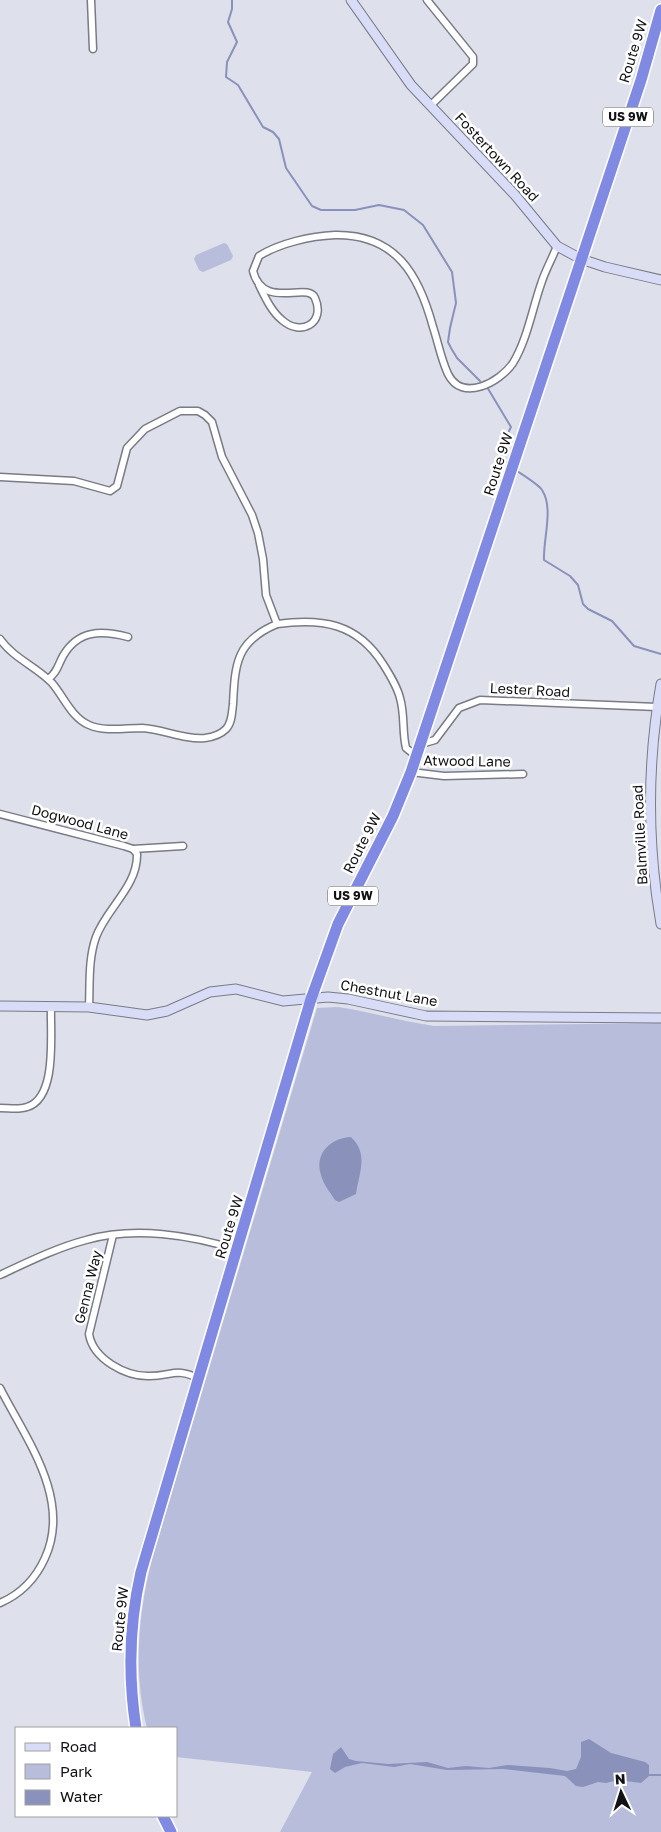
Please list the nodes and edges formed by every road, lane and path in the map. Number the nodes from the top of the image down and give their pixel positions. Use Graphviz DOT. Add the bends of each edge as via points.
graph roads {
  1 [pos="92,0"];
  2 [pos="351,0"];
  3 [pos="427,0"];
  4 [pos="661,10"];
  5 [pos="93,50"];
  6 [pos="430,106"];
  7 [pos="557,246"];
  8 [pos="581,259"];
  9 [pos="661,280"];
  10 [pos="259,285"];
  11 [pos="0,477"];
  12 [pos="276,624"];
  13 [pos="128,637"];
  14 [pos="0,639"];
  15 [pos="48,679"];
  16 [pos="661,684"];
  17 [pos="657,707"];
  18 [pos="421,744"];
  19 [pos="416,756"];
  20 [pos="411,772"];
  21 [pos="523,774"];
  22 [pos="0,814"];
  23 [pos="183,846"];
  24 [pos="133,850"];
  25 [pos="658,876"];
  26 [pos="661,924"];
  27 [pos="312,999"];
  28 [pos="0,1006"];
  29 [pos="51,1007"];
  30 [pos="89,1007"];
  31 [pos="661,1018"];
  32 [pos="0,1108"];
  33 [pos="114,1235"];
  34 [pos="238,1250"];
  35 [pos="0,1275"];
  36 [pos="200,1379"];
  37 [pos="0,1388"];
  38 [pos="0,1603"];
  39 [pos="136,1727"];
  40 [pos="164,1817"];
  41 [pos="171,1832"];
  1 -- 5 [label="street"];
  2 -- 6 [label="street, Fostertown Road" via="386,52"];
  3 -- 6 [label="street" via="473,57 473,64"];
  4 -- 8 [label="highway, Route 9W / US 9W"];
  6 -- 7 [label="street, Fostertown Road" via="515,195"];
  7 -- 8 [label="street, Fostertown Road"];
  7 -- 10 [label="street" via="512,364 491,382 470,389 454,382 448,375 428,308 413,274 398,257 374,240 330,235 266,252 259,256 253,271"];
  8 -- 9 [label="street, Fostertown Road"];
  8 -- 18 [label="highway, Route 9W / US 9W"];
  10 -- 10 [label="street" via="280,294 311,293 316,306 314,324 306,327 288,325 269,305"];
  11 -- 12 [label="street" via="74,480 110,491 116,486 127,448 138,434 168,415 198,411 212,422 222,457 255,524 264,558 266,595"];
  12 -- 15 [label="street" via="245,645 235,671 231,720 227,728 214,736 195,738 148,729 94,727 77,718"];
  12 -- 19 [label="street" via="326,624 346,629 365,642 395,685 404,716 406,748"];
  13 -- 15 [label="street" via="105,632 77,638"];
  14 -- 15 [label="street" via="16,656"];
  16 -- 17 [label="street, Balmville Road"];
  17 -- 18 [label="street, Lester Road" via="480,700 459,708 435,740"];
  17 -- 25 [label="street, Balmville Road" via="649,794"];
  18 -- 19 [label="highway, Route 9W / US 9W"];
  19 -- 20 [label="highway, Route 9W / US 9W"];
  20 -- 21 [label="street, Atwood Lane" via="444,776"];
  20 -- 27 [label="highway, Route 9W / US 9W" via="393,816 338,924"];
  22 -- 24 [label="street, Dogwood Lane"];
  23 -- 24 [label="street"];
  24 -- 30 [label="street, Dogwood Lane" via="137,854 134,872 96,938"];
  25 -- 26 [label="street, Balmville Road"];
  27 -- 30 [label="street, Chestnut Lane" via="283,1002 236,989 222,989 156,1014 131,1014"];
  27 -- 31 [label="street, Chestnut Lane" via="348,999 426,1016"];
  27 -- 34 [label="highway, Route 9W / US 9W"];
  28 -- 29 [label="street, Chestnut Lane"];
  29 -- 30 [label="street, Chestnut Lane"];
  29 -- 32 [label="street" via="49,1071 44,1093 28,1107"];
  33 -- 34 [label="street" via="180,1236"];
  33 -- 35 [label="street" via="68,1245"];
  33 -- 36 [label="street, Genna Way" via="89,1334 93,1346 113,1365 130,1373 150,1376 180,1372"];
  34 -- 36 [label="highway, Route 9W / US 9W"];
  36 -- 39 [label="highway, Route 9W / US 9W" via="141,1572 133,1617 131,1679"];
  37 -- 38 [label="street" via="44,1472 54,1516 52,1541 37,1573 22,1590"];
  40 -- 41 [label="highway"];
}
